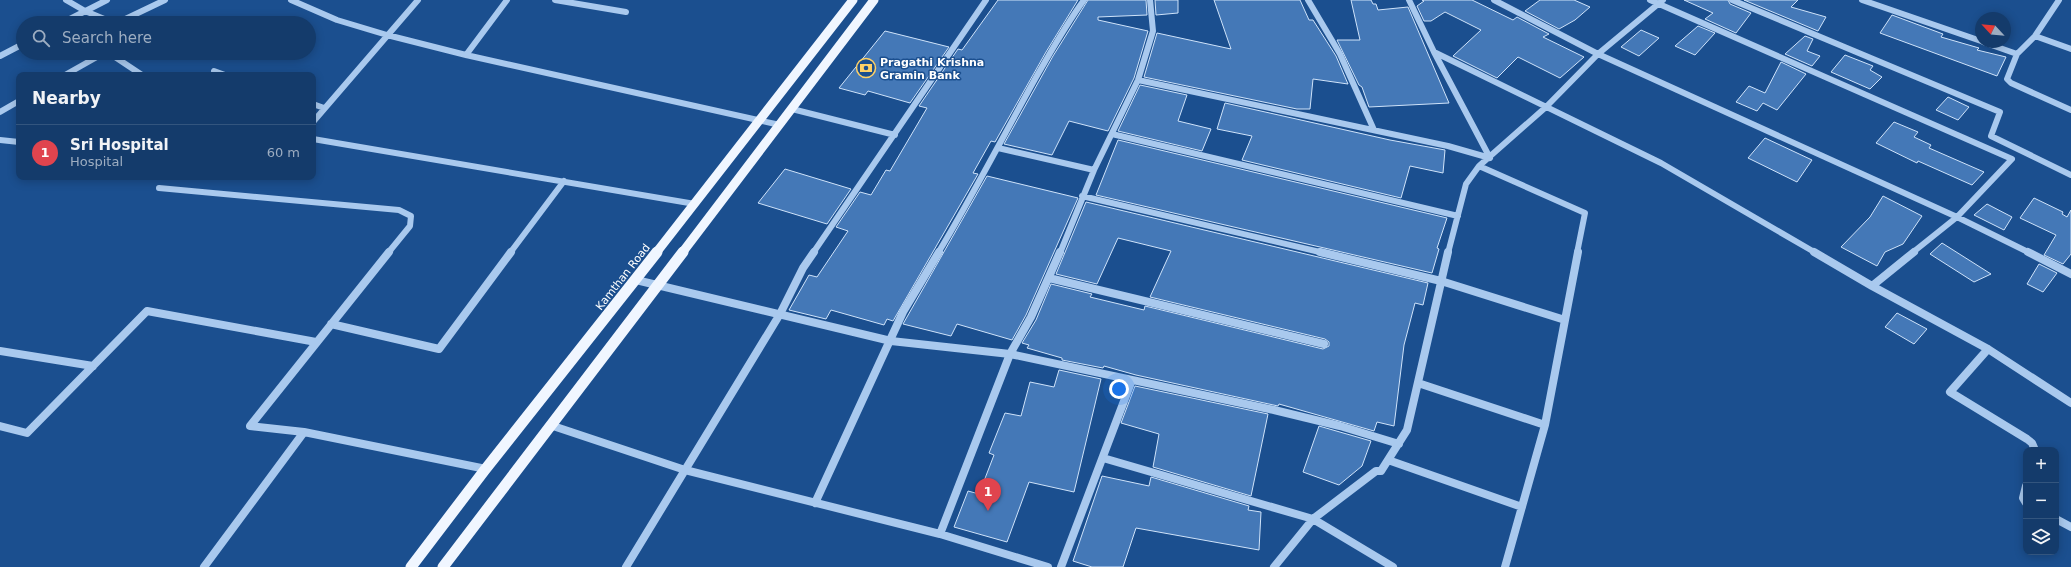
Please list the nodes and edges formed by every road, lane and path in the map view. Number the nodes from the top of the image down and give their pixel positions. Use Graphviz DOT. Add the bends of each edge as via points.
graph roads {
  1 [pos="66,0"];
  2 [pos="107,0"];
  3 [pos="165,0"];
  4 [pos="291,0"];
  5 [pos="418,0"];
  6 [pos="507,0"];
  7 [pos="555,0"];
  8 [pos="853,0"];
  9 [pos="874,0"];
  10 [pos="986,0"];
  11 [pos="1084,0"];
  12 [pos="1150,0"];
  13 [pos="1308,0"];
  14 [pos="1409,0"];
  15 [pos="1494,0"];
  16 [pos="1650,0"];
  17 [pos="1732,0"];
  18 [pos="1862,0"];
  19 [pos="2059,0"];
  20 [pos="1661,2"];
  21 [pos="85,11"];
  22 [pos="626,12"];
  23 [pos="75,16"];
  24 [pos="98,16"];
  25 [pos="131,16"];
  26 [pos="387,35"];
  27 [pos="2035,36"];
  28 [pos="1975,40"];
  29 [pos="16,48"];
  30 [pos="2000,48"];
  31 [pos="2071,49"];
  32 [pos="1434,52"];
  33 [pos="1598,54"];
  34 [pos="2017,54"];
  35 [pos="466,55"];
  36 [pos="0,56"];
  37 [pos="92,60"];
  38 [pos="120,60"];
  39 [pos="70,72"];
  40 [pos="138,72"];
  41 [pos="1138,80"];
  42 [pos="16,103"];
  43 [pos="316,105"];
  44 [pos="1546,107"];
  45 [pos="324,108"];
  46 [pos="792,109"];
  47 [pos="2071,110"];
  48 [pos="0,112"];
  49 [pos="316,118"];
  50 [pos="761,120"];
  51 [pos="780,125"];
  52 [pos="1374,130"];
  53 [pos="1112,134"];
  54 [pos="894,135"];
  55 [pos="0,140"];
  56 [pos="316,140"];
  57 [pos="16,142"];
  58 [pos="998,148"];
  59 [pos="1490,158"];
  60 [pos="1480,166"];
  61 [pos="1094,170"];
  62 [pos="2071,175"];
  63 [pos="564,182"];
  64 [pos="159,188"];
  65 [pos="1082,196"];
  66 [pos="695,204"];
  67 [pos="1458,216"];
  68 [pos="1957,217"];
  69 [pos="2071,274"];
  70 [pos="1049,278"];
  71 [pos="636,280"];
  72 [pos="1441,281"];
  73 [pos="657,286"];
  74 [pos="1872,286"];
  75 [pos="780,314"];
  76 [pos="1565,320"];
  77 [pos="331,324"];
  78 [pos="891,341"];
  79 [pos="316,342"];
  80 [pos="1324,344"];
  81 [pos="1988,349"];
  82 [pos="0,351"];
  83 [pos="1010,354"];
  84 [pos="93,366"];
  85 [pos="1132,380"];
  86 [pos="1418,383"];
  87 [pos="2071,403"];
  88 [pos="550,425"];
  89 [pos="1545,425"];
  90 [pos="0,426"];
  91 [pos="304,432"];
  92 [pos="1399,444"];
  93 [pos="2034,447"];
  94 [pos="1102,458"];
  95 [pos="1388,460"];
  96 [pos="486,469"];
  97 [pos="685,470"];
  98 [pos="815,503"];
  99 [pos="1522,507"];
  100 [pos="1313,519"];
  101 [pos="2059,521"];
  102 [pos="2071,527"];
  103 [pos="940,534"];
  104 [pos="204,567"];
  105 [pos="410,567"];
  106 [pos="443,567"];
  107 [pos="626,567"];
  108 [pos="1048,567"];
  109 [pos="1061,567"];
  110 [pos="1274,567"];
  111 [pos="1393,567"];
  112 [pos="1506,567"];
  1 -- 21 [label="street"];
  2 -- 21 [label="street"];
  3 -- 25 [label="street"];
  4 -- 26 [label="street" via="338,20"];
  5 -- 26 [label="street"];
  6 -- 35 [label="street"];
  7 -- 22 [label="street"];
  8 -- 50 [label="main road, Kamthan Road"];
  9 -- 46 [label="main road"];
  10 -- 54 [label="street"];
  11 -- 58 [label="street" via="1070,19"];
  12 -- 41 [label="street" via="1153,31"];
  13 -- 52 [label="street" via="1340,54"];
  14 -- 32 [label="street"];
  15 -- 33 [label="street"];
  16 -- 20 [label="street"];
  17 -- 62 [label="street" via="2000,112 1991,136"];
  18 -- 28 [label="street"];
  19 -- 27 [label="street"];
  20 -- 33 [label="street"];
  20 -- 68 [label="street" via="2012,159"];
  21 -- 23 [label="street"];
  21 -- 24 [label="street"];
  26 -- 35 [label="street"];
  26 -- 45 [label="street"];
  27 -- 31 [label="street"];
  27 -- 34 [label="street"];
  29 -- 36 [label="street"];
  30 -- 34 [label="street"];
  32 -- 44 [label="street"];
  32 -- 59 [label="street"];
  33 -- 44 [label="street"];
  33 -- 68 [label="street"];
  34 -- 47 [label="street" via="2008,81"];
  35 -- 50 [label="street"];
  37 -- 39 [label="street"];
  38 -- 40 [label="street"];
  41 -- 52 [label="street"];
  41 -- 53 [label="street"];
  42 -- 48 [label="street"];
  43 -- 45 [label="street"];
  44 -- 59 [label="street"];
  44 -- 74 [label="street" via="1661,163"];
  45 -- 49 [label="street"];
  46 -- 51 [label="main road"];
  46 -- 54 [label="street"];
  50 -- 51 [label="street"];
  50 -- 66 [label="main road, Kamthan Road"];
  51 -- 73 [label="main road"];
  52 -- 59 [label="street"];
  53 -- 61 [label="street"];
  53 -- 67 [label="street"];
  54 -- 75 [label="street" via="804,268"];
  55 -- 57 [label="street"];
  56 -- 63 [label="street"];
  58 -- 61 [label="street"];
  58 -- 78 [label="street" via="904,312"];
  59 -- 60 [label="street"];
  60 -- 67 [label="street" via="1466,184"];
  60 -- 76 [label="street" via="1585,213"];
  61 -- 65 [label="street"];
  63 -- 66 [label="street"];
  63 -- 77 [label="street" via="439,349"];
  64 -- 77 [label="street" via="400,210 411,216 410,226"];
  65 -- 70 [label="street"];
  65 -- 72 [label="street"];
  66 -- 71 [label="main road, Kamthan Road"];
  67 -- 72 [label="street"];
  68 -- 69 [label="street"];
  68 -- 74 [label="street"];
  70 -- 80 [label="street"];
  70 -- 83 [label="street"];
  71 -- 73 [label="street"];
  71 -- 96 [label="main road, Kamthan Road"];
  72 -- 76 [label="street"];
  72 -- 86 [label="street"];
  73 -- 75 [label="street"];
  73 -- 88 [label="main road"];
  74 -- 81 [label="street"];
  75 -- 78 [label="street"];
  75 -- 97 [label="street"];
  76 -- 89 [label="street"];
  77 -- 79 [label="street"];
  78 -- 83 [label="street"];
  78 -- 98 [label="street"];
  79 -- 84 [label="street" via="147,311"];
  79 -- 91 [label="street" via="250,426"];
  81 -- 87 [label="street"];
  81 -- 93 [label="street" via="1950,392 2027,439"];
  82 -- 84 [label="street"];
  83 -- 85 [label="street"];
  83 -- 103 [label="street"];
  84 -- 90 [label="street" via="27,433"];
  85 -- 92 [label="street" via="1340,426"];
  85 -- 94 [label="street"];
  86 -- 89 [label="street"];
  86 -- 92 [label="street" via="1407,430"];
  88 -- 97 [label="street"];
  88 -- 106 [label="main road"];
  89 -- 99 [label="street"];
  91 -- 96 [label="street"];
  91 -- 104 [label="street"];
  92 -- 95 [label="street"];
  94 -- 100 [label="street"];
  94 -- 109 [label="street"];
  95 -- 99 [label="street"];
  95 -- 100 [label="street" via="1381,470 1376,471"];
  96 -- 105 [label="main road, Kamthan Road"];
  97 -- 98 [label="street"];
  97 -- 107 [label="street"];
  98 -- 103 [label="street"];
  99 -- 112 [label="street"];
  100 -- 110 [label="street"];
  100 -- 111 [label="street"];
  101 -- 102 [label="street"];
  103 -- 108 [label="street"];
}
